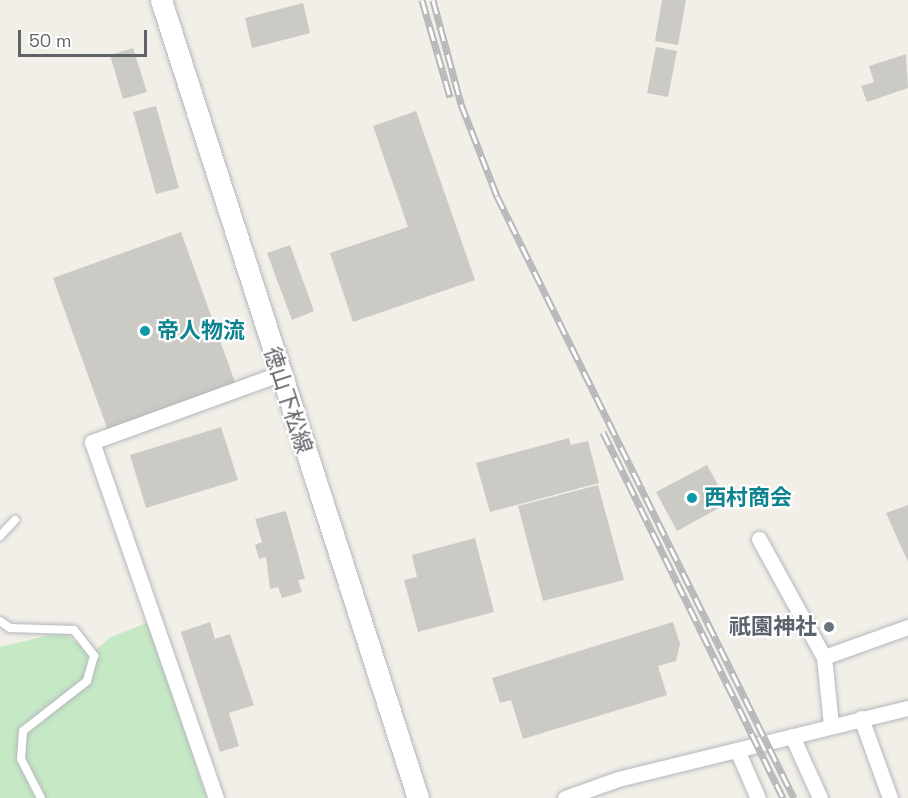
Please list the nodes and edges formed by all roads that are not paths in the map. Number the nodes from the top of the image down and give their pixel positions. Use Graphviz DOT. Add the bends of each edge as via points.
graph roads {
  1 [pos="161,0"];
  2 [pos="279,374"];
  3 [pos="15,520"];
  4 [pos="0,536"];
  5 [pos="759,539"];
  6 [pos="0,621"];
  7 [pos="908,627"];
  8 [pos="824,657"];
  9 [pos="908,708"];
  10 [pos="861,718"];
  11 [pos="831,724"];
  12 [pos="792,736"];
  13 [pos="737,750"];
  14 [pos="41,798"];
  15 [pos="216,798"];
  16 [pos="418,798"];
  17 [pos="565,798"];
  18 [pos="758,798"];
  19 [pos="820,798"];
  20 [pos="890,798"];
  1 -- 2 [label="main road, 徳山下松線"];
  2 -- 15 [label="street" via="92,441"];
  2 -- 16 [label="main road, 徳山下松線"];
  3 -- 4 [label="lane"];
  5 -- 8 [label="street"];
  6 -- 14 [label="lane" via="10,628 54,625 74,630 93,656 87,681 23,731 21,759"];
  7 -- 8 [label="street"];
  8 -- 11 [label="street"];
  9 -- 10 [label="street"];
  10 -- 11 [label="street"];
  10 -- 20 [label="street"];
  11 -- 12 [label="street"];
  12 -- 13 [label="street"];
  12 -- 19 [label="street"];
  13 -- 17 [label="street"];
  13 -- 18 [label="street"];
}
